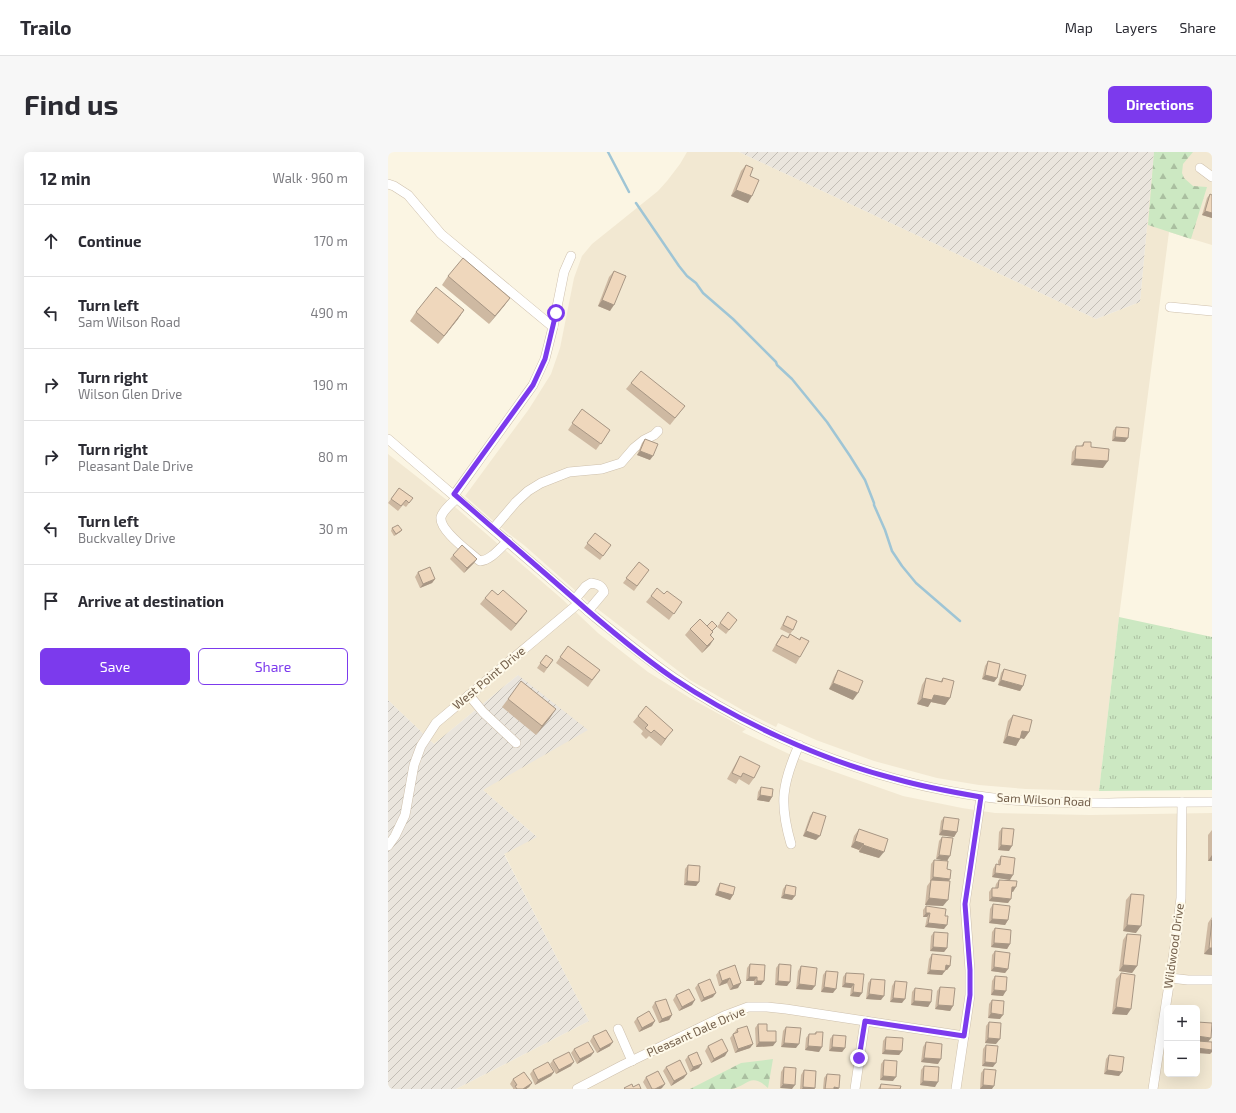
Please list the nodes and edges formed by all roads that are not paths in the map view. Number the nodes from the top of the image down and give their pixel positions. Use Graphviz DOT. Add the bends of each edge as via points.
graph roads {
  1 [pos="1200,168"];
  2 [pos="1212,177"];
  3 [pos="388,184"];
  4 [pos="571,256"];
  5 [pos="1170,307"];
  6 [pos="1212,311"];
  7 [pos="553,327"];
  8 [pos="658,431"];
  9 [pos="388,439"];
  10 [pos="455,496"];
  11 [pos="493,529"];
  12 [pos="508,541"];
  13 [pos="577,601"];
  14 [pos="588,611"];
  15 [pos="469,696"];
  16 [pos="516,743"];
  17 [pos="799,745"];
  18 [pos="981,797"];
  19 [pos="1182,802"];
  20 [pos="1212,802"];
  21 [pos="791,844"];
  22 [pos="388,846"];
  23 [pos="1170,978"];
  24 [pos="1212,980"];
  25 [pos="865,1021"];
  26 [pos="618,1029"];
  27 [pos="964,1036"];
  28 [pos="632,1061"];
  29 [pos="578,1089"];
  30 [pos="855,1089"];
  31 [pos="956,1089"];
  32 [pos="1153,1089"];
  1 -- 2 [label="street"];
  3 -- 7 [label="street" via="408,195 442,234"];
  4 -- 7 [label="street" via="564,272"];
  5 -- 6 [label="street"];
  7 -- 10 [label="street" via="545,359 533,385"];
  8 -- 11 [label="street" via="634,448 621,463 602,469 570,472 541,483 516,502"];
  9 -- 10 [label="street, Sam Wilson Road"];
  10 -- 11 [label="street, Sam Wilson Road"];
  10 -- 12 [label="street" via="441,518 444,528 480,561 492,556"];
  11 -- 12 [label="street, Sam Wilson Road"];
  12 -- 13 [label="street, Sam Wilson Road"];
  13 -- 14 [label="street, Sam Wilson Road"];
  13 -- 14 [label="street, West Point Drive" via="586,586 591,583 603,588 604,592"];
  13 -- 15 [label="street, West Point Drive"];
  14 -- 17 [label="street, Sam Wilson Road" via="656,666 690,689 742,719"];
  15 -- 16 [label="street"];
  15 -- 22 [label="street, West Point Drive" via="436,723 421,746 414,765 405,815"];
  17 -- 18 [label="street, Sam Wilson Road" via="895,779"];
  17 -- 21 [label="street" via="785,783 783,797"];
  18 -- 19 [label="street, Sam Wilson Road" via="1067,803"];
  18 -- 27 [label="street" via="965,904 970,995"];
  19 -- 20 [label="street, Sam Wilson Road"];
  19 -- 23 [label="street, Wildwood Drive" via="1180,898"];
  23 -- 24 [label="street"];
  23 -- 32 [label="street, Wildwood Drive"];
  25 -- 27 [label="street, Pleasant Dale Drive"];
  25 -- 28 [label="street, Pleasant Dale Drive" via="786,1009 748,1008 704,1025"];
  25 -- 30 [label="street"];
  26 -- 28 [label="street"];
  27 -- 31 [label="street"];
  28 -- 29 [label="street, Pleasant Dale Drive"];
}
